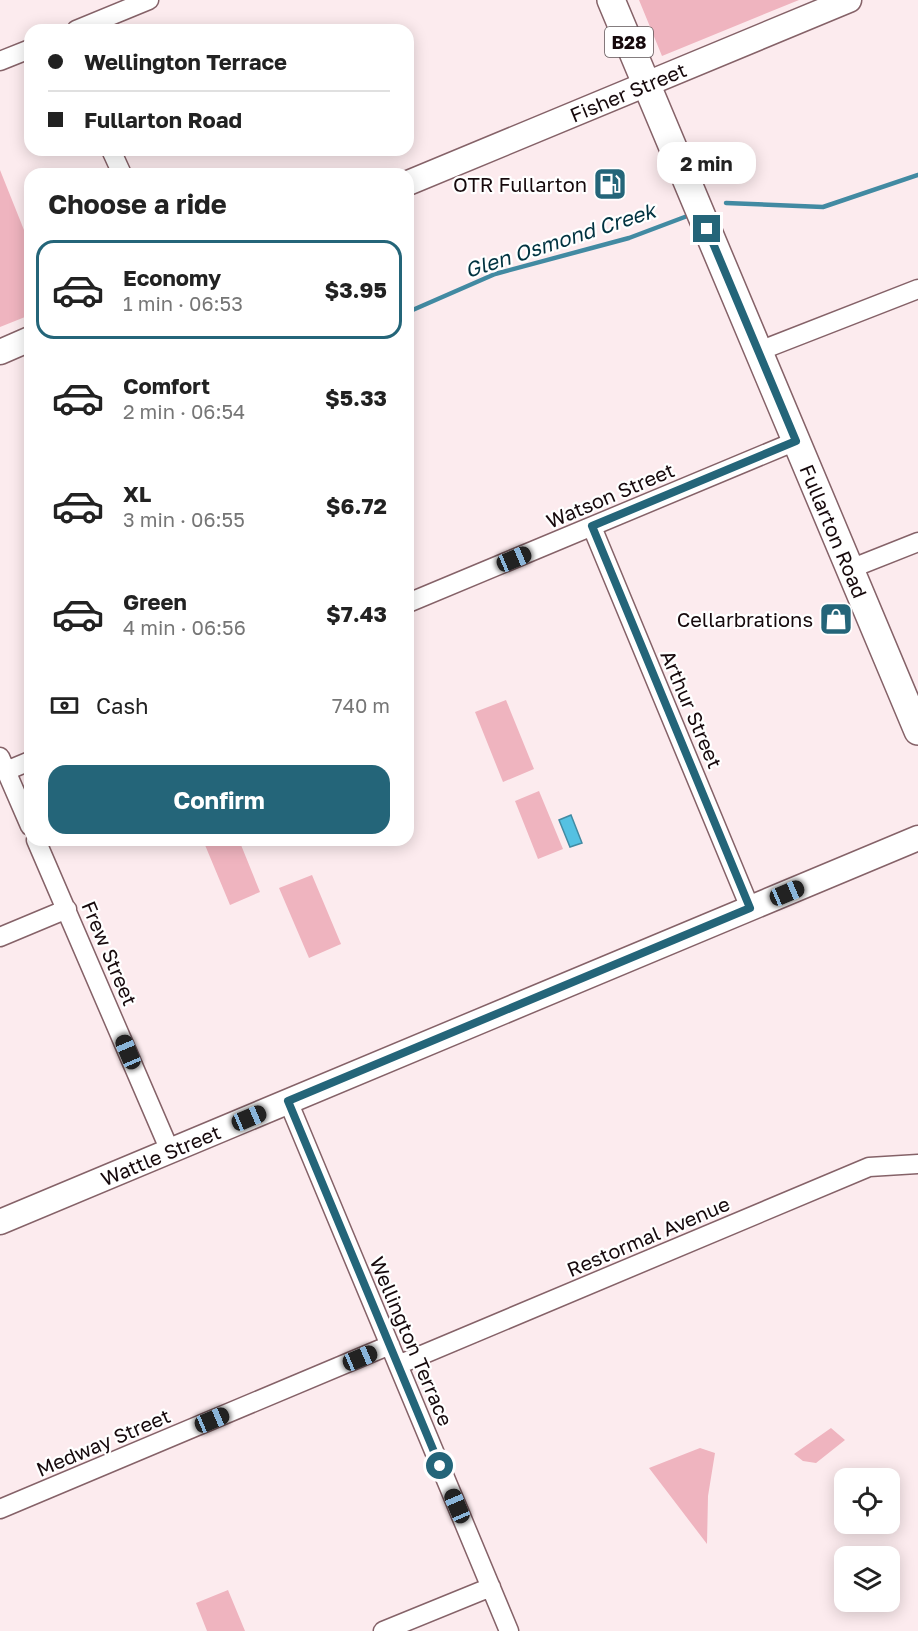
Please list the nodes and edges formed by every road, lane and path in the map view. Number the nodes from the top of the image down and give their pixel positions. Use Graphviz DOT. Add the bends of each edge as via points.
graph roads {
  1 [pos="149,0"];
  2 [pos="611,0"];
  3 [pos="849,0"];
  4 [pos="91,24"];
  5 [pos="24,51"];
  6 [pos="0,61"];
  7 [pos="646,84"];
  8 [pos="414,181"];
  9 [pos="918,289"];
  10 [pos="24,342"];
  11 [pos="759,351"];
  12 [pos="0,352"];
  13 [pos="796,441"];
  14 [pos="592,526"];
  15 [pos="918,542"];
  16 [pos="850,570"];
  17 [pos="414,600"];
  18 [pos="918,731"];
  19 [pos="24,762"];
  20 [pos="3,764"];
  21 [pos="24,812"];
  22 [pos="918,838"];
  23 [pos="39,846"];
  24 [pos="750,908"];
  25 [pos="67,909"];
  26 [pos="0,937"];
  27 [pos="288,1101"];
  28 [pos="170,1151"];
  29 [pos="918,1164"];
  30 [pos="0,1222"];
  31 [pos="390,1345"];
  32 [pos="398,1365"];
  33 [pos="0,1509"];
  34 [pos="491,1587"];
  35 [pos="383,1631"];
  36 [pos="509,1631"];
  1 -- 4 [label="street"];
  2 -- 7 [label="main road, Fullarton Road / B28"];
  3 -- 7 [label="street, Fisher Street"];
  5 -- 6 [label="street"];
  7 -- 8 [label="street, Fisher Street"];
  7 -- 11 [label="main road, Fullarton Road / B28"];
  9 -- 11 [label="street"];
  10 -- 12 [label="street"];
  11 -- 13 [label="main road, Fullarton Road / B28"];
  13 -- 14 [label="street, Watson Street"];
  13 -- 16 [label="main road, Fullarton Road / B28"];
  14 -- 17 [label="street, Watson Street"];
  14 -- 24 [label="street, Arthur Street"];
  15 -- 16 [label="street"];
  16 -- 18 [label="main road, Fullarton Road / B28"];
  19 -- 20 [label="street"];
  20 -- 21 [label="street"];
  22 -- 24 [label="street, Wattle Street"];
  23 -- 25 [label="street, Frew Street"];
  24 -- 27 [label="street, Wattle Street"];
  25 -- 26 [label="street"];
  25 -- 28 [label="street, Frew Street"];
  27 -- 28 [label="street, Wattle Street"];
  27 -- 31 [label="street, Wellington Terrace"];
  28 -- 30 [label="street, Wattle Street"];
  29 -- 32 [label="street, Restormal Avenue" via="869,1167"];
  31 -- 32 [label="street, Wellington Terrace"];
  31 -- 33 [label="street, Medway Street"];
  32 -- 34 [label="street, Wellington Terrace"];
  34 -- 35 [label="street"];
  34 -- 36 [label="street, Wellington Terrace"];
}
